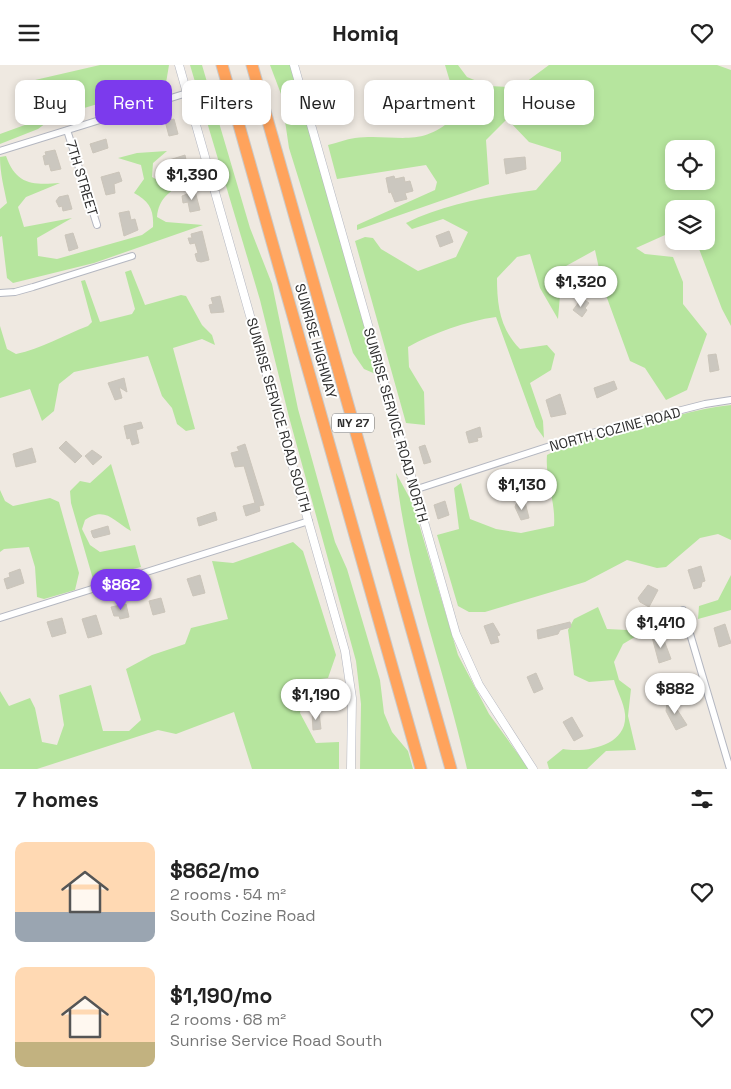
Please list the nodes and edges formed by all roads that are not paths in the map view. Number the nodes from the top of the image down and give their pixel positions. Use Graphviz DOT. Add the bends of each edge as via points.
graph roads {
  1 [pos="179,65"];
  2 [pos="252,65"];
  3 [pos="294,65"];
  4 [pos="222,67"];
  5 [pos="183,80"];
  6 [pos="182,95"];
  7 [pos="196,125"];
  8 [pos="67,130"];
  9 [pos="0,151"];
  10 [pos="97,225"];
  11 [pos="132,256"];
  12 [pos="0,293"];
  13 [pos="731,400"];
  14 [pos="414,489"];
  15 [pos="309,521"];
  16 [pos="684,611"];
  17 [pos="0,618"];
  18 [pos="352,769"];
  19 [pos="421,769"];
  20 [pos="451,769"];
  21 [pos="533,769"];
  22 [pos="730,769"];
  1 -- 5 [label="street, SUNRISE SERVICE ROAD SOUTH"];
  2 -- 20 [label="highway, SUNRISE HIGHWAY / NY 27"];
  3 -- 14 [label="street, SUNRISE SERVICE ROAD NORTH"];
  4 -- 19 [label="highway, SUNRISE HIGHWAY / NY 27"];
  6 -- 8 [label="street"];
  7 -- 15 [label="street, SUNRISE SERVICE ROAD SOUTH"];
  8 -- 9 [label="street"];
  8 -- 10 [label="street, 7TH STREET"];
  11 -- 12 [label="street" via="33,287"];
  13 -- 14 [label="street, NORTH COZINE ROAD" via="584,435"];
  14 -- 21 [label="street, SUNRISE SERVICE ROAD NORTH" via="463,653 484,695"];
  15 -- 17 [label="street"];
  15 -- 18 [label="street, SUNRISE SERVICE ROAD SOUTH" via="339,626 349,675"];
  16 -- 22 [label="street"];
}
